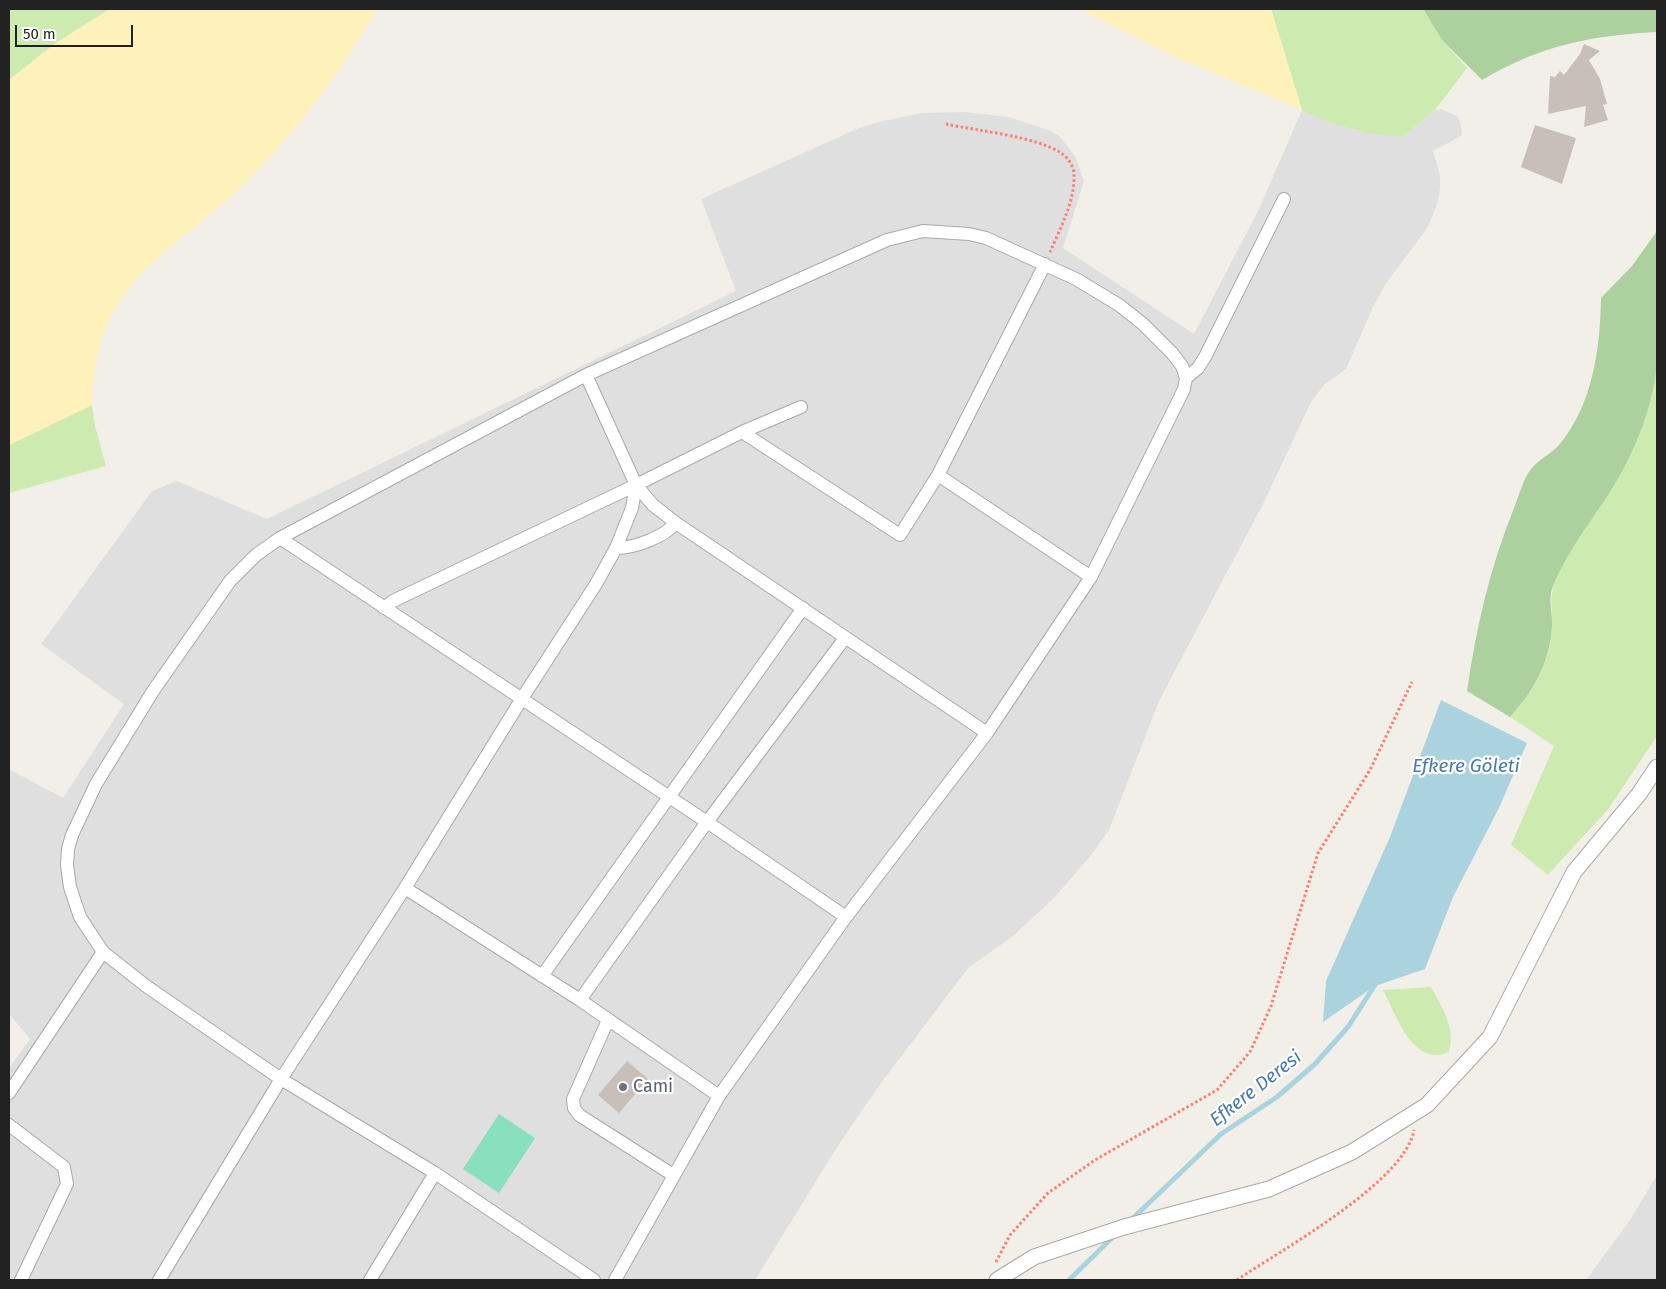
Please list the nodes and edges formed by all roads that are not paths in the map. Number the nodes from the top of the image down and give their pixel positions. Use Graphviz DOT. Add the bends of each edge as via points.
graph roads {
  1 [pos="1284,199"];
  2 [pos="1045,264"];
  3 [pos="586,375"];
  4 [pos="1186,378"];
  5 [pos="801,407"];
  6 [pos="742,432"];
  7 [pos="938,475"];
  8 [pos="636,485"];
  9 [pos="676,523"];
  10 [pos="280,538"];
  11 [pos="616,548"];
  12 [pos="1091,577"];
  13 [pos="384,608"];
  14 [pos="803,608"];
  15 [pos="845,638"];
  16 [pos="522,700"];
  17 [pos="987,733"];
  18 [pos="1657,767"];
  19 [pos="668,796"];
  20 [pos="707,822"];
  21 [pos="405,888"];
  22 [pos="846,917"];
  23 [pos="103,952"];
  24 [pos="542,976"];
  25 [pos="580,1000"];
  26 [pos="608,1020"];
  27 [pos="281,1079"];
  28 [pos="9,1093"];
  29 [pos="719,1096"];
  30 [pos="9,1125"];
  31 [pos="435,1173"];
  32 [pos="673,1175"];
  33 [pos="996,1273"];
  34 [pos="21,1280"];
  35 [pos="159,1280"];
  36 [pos="370,1280"];
  37 [pos="594,1280"];
  38 [pos="615,1280"];
  1 -- 4 [label="street" via="1205,357"];
  2 -- 3 [label="street" via="986,238 969,234 941,230 904,234"];
  2 -- 4 [label="street" via="1098,291 1143,324 1182,366"];
  2 -- 7 [label="street"];
  3 -- 8 [label="street"];
  3 -- 10 [label="street"];
  4 -- 12 [label="street" via="1178,403"];
  5 -- 6 [label="street"];
  6 -- 7 [label="street" via="900,535"];
  6 -- 8 [label="street"];
  7 -- 12 [label="street"];
  8 -- 9 [label="street" via="653,505"];
  8 -- 11 [label="street" via="632,508"];
  8 -- 13 [label="street"];
  9 -- 11 [label="street" via="669,531 627,548"];
  9 -- 14 [label="street"];
  10 -- 13 [label="street"];
  10 -- 23 [label="street" via="256,555 230,581 153,691 96,784 72,835 67,865 70,887 80,917"];
  11 -- 16 [label="street"];
  12 -- 17 [label="street"];
  13 -- 16 [label="street"];
  14 -- 15 [label="street"];
  14 -- 19 [label="street"];
  15 -- 17 [label="street"];
  15 -- 20 [label="street"];
  16 -- 19 [label="street"];
  16 -- 21 [label="street"];
  17 -- 22 [label="street"];
  18 -- 33 [label="street" via="1639,794 1574,872 1490,1037 1427,1105 1352,1152 1270,1189 1124,1227"];
  19 -- 20 [label="street"];
  19 -- 24 [label="street"];
  20 -- 22 [label="street"];
  20 -- 25 [label="street"];
  21 -- 24 [label="street"];
  21 -- 27 [label="street"];
  22 -- 29 [label="street"];
  23 -- 27 [label="street" via="146,986"];
  23 -- 28 [label="street"];
  24 -- 25 [label="street"];
  25 -- 26 [label="street"];
  26 -- 29 [label="street"];
  26 -- 32 [label="street" via="573,1100 574,1108 579,1115"];
  27 -- 31 [label="street"];
  27 -- 35 [label="street"];
  29 -- 32 [label="street"];
  30 -- 34 [label="street" via="64,1167 67,1176 67,1184"];
  31 -- 36 [label="street"];
  31 -- 37 [label="street"];
  32 -- 38 [label="street"];
}
